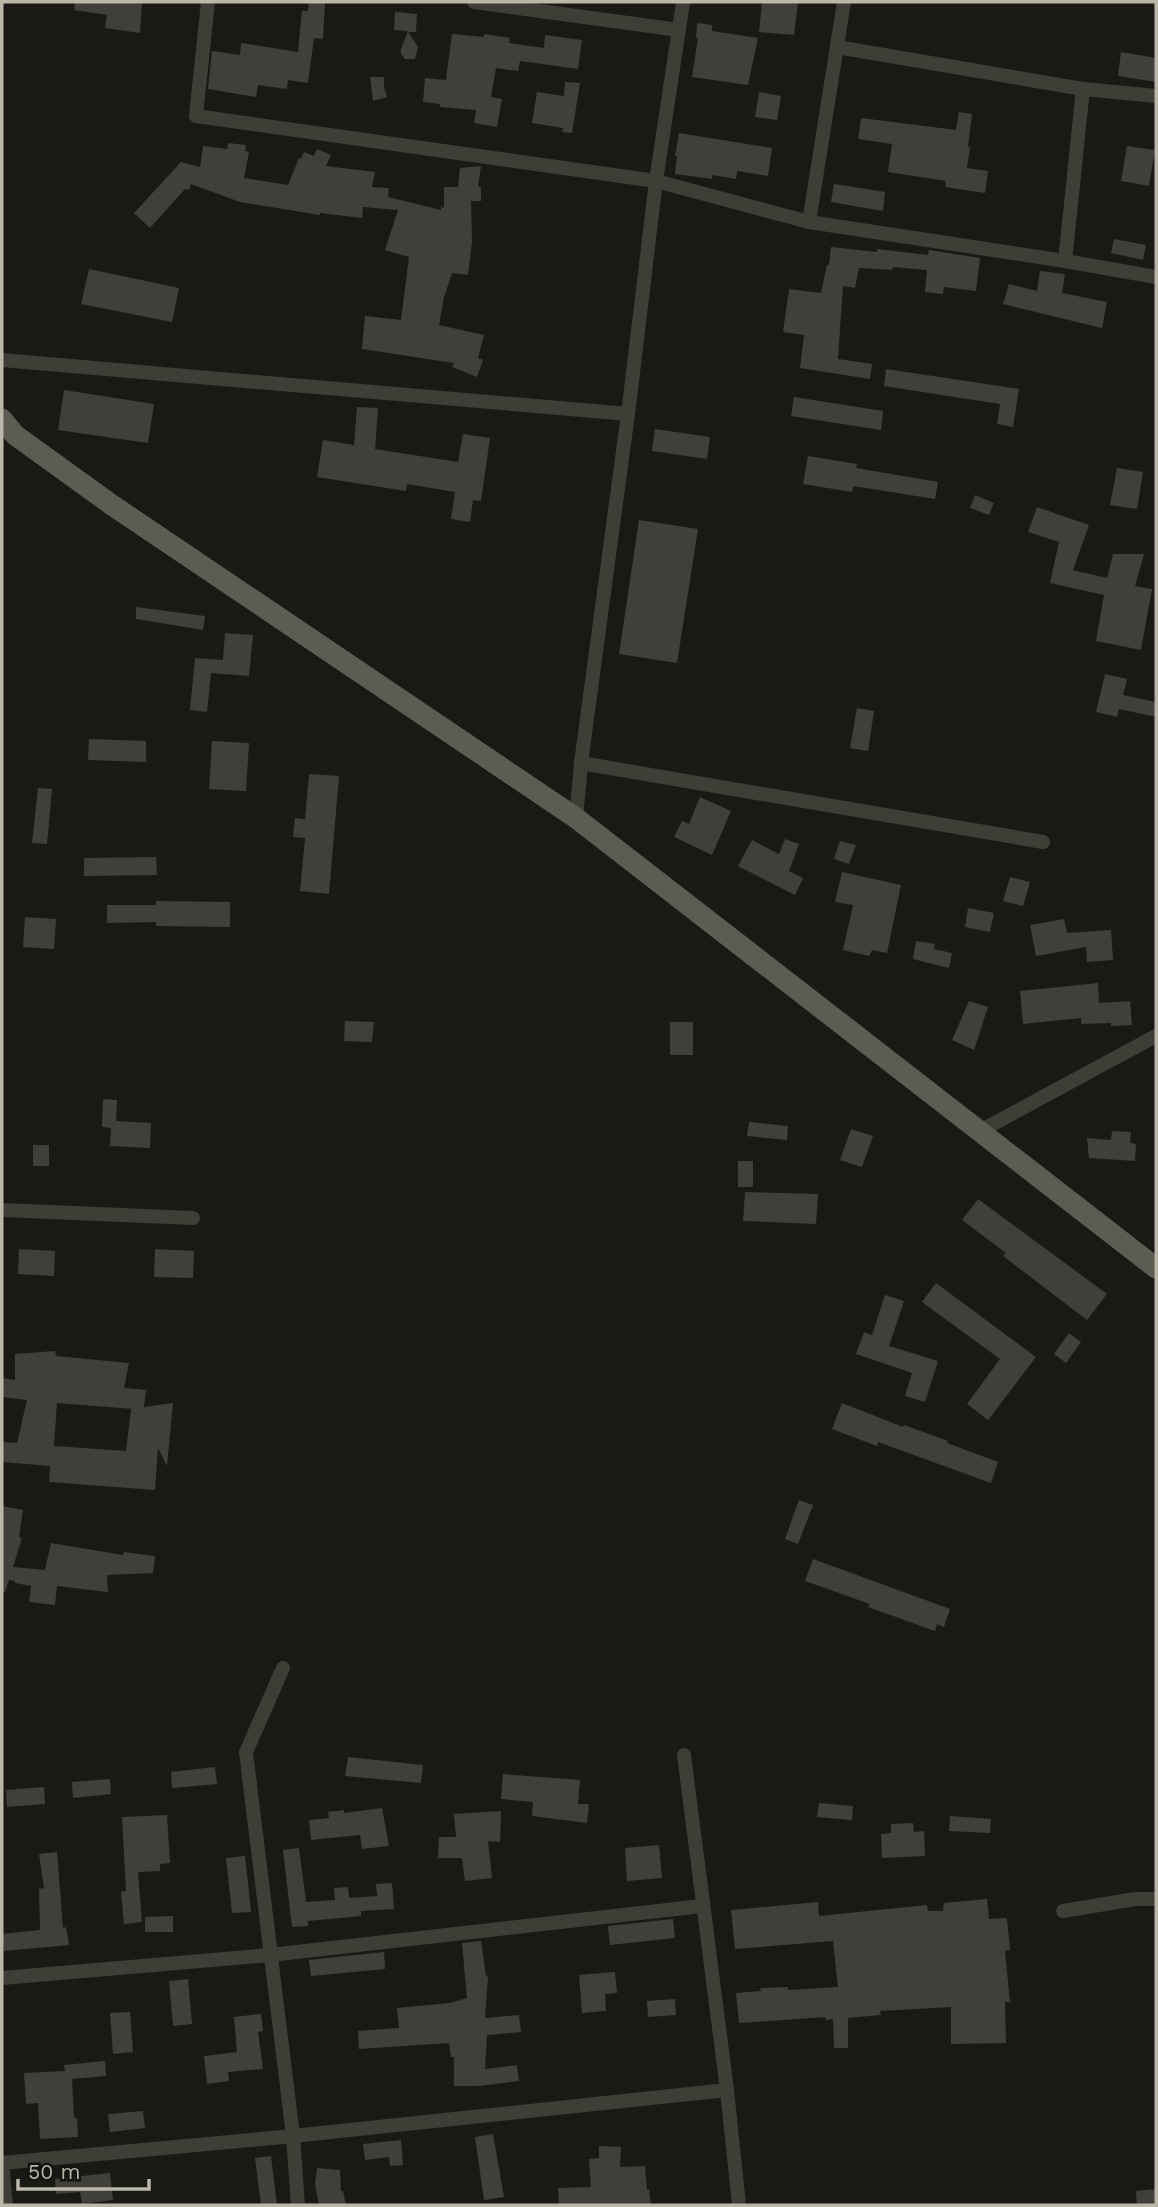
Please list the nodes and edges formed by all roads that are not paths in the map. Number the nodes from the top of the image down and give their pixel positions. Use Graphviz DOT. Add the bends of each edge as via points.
graph roads {
  1 [pos="208,2"];
  2 [pos="474,2"];
  3 [pos="683,2"];
  4 [pos="844,2"];
  5 [pos="679,30"];
  6 [pos="837,47"];
  7 [pos="1083,89"];
  8 [pos="1156,96"];
  9 [pos="656,181"];
  10 [pos="809,222"];
  11 [pos="1065,261"];
  12 [pos="1156,277"];
  13 [pos="2,360"];
  14 [pos="628,414"];
  15 [pos="2,419"];
  16 [pos="581,763"];
  17 [pos="576,818"];
  18 [pos="1043,842"];
  19 [pos="1156,1036"];
  20 [pos="978,1132"];
  21 [pos="2,1210"];
  22 [pos="193,1217"];
  23 [pos="1156,1268"];
  24 [pos="284,1668"];
  25 [pos="684,1755"];
  26 [pos="1156,1899"];
  27 [pos="702,1906"];
  28 [pos="1063,1911"];
  29 [pos="270,1955"];
  30 [pos="2,1978"];
  31 [pos="727,2090"];
  32 [pos="293,2136"];
  33 [pos="2,2164"];
  34 [pos="6,2205"];
  35 [pos="298,2205"];
  36 [pos="739,2205"];
  1 -- 9 [label="street" via="196,116"];
  2 -- 5 [label="street"];
  3 -- 5 [label="street"];
  4 -- 6 [label="street"];
  5 -- 9 [label="street"];
  6 -- 7 [label="street"];
  6 -- 10 [label="street"];
  7 -- 8 [label="street"];
  7 -- 11 [label="street"];
  9 -- 10 [label="street"];
  9 -- 14 [label="street"];
  10 -- 11 [label="street"];
  11 -- 12 [label="street"];
  13 -- 14 [label="street"];
  14 -- 16 [label="street"];
  15 -- 17 [label="main road" via="15,435 112,505"];
  16 -- 17 [label="street"];
  16 -- 18 [label="street"];
  17 -- 20 [label="main road"];
  19 -- 20 [label="street"];
  20 -- 23 [label="main road"];
  21 -- 22 [label="street"];
  24 -- 29 [label="street" via="246,1752"];
  25 -- 27 [label="street"];
  26 -- 28 [label="street"];
  27 -- 29 [label="street"];
  27 -- 31 [label="street"];
  29 -- 30 [label="street"];
  29 -- 32 [label="street"];
  31 -- 32 [label="street"];
  31 -- 36 [label="street"];
  32 -- 33 [label="street"];
  32 -- 35 [label="street"];
  33 -- 34 [label="street"];
}
